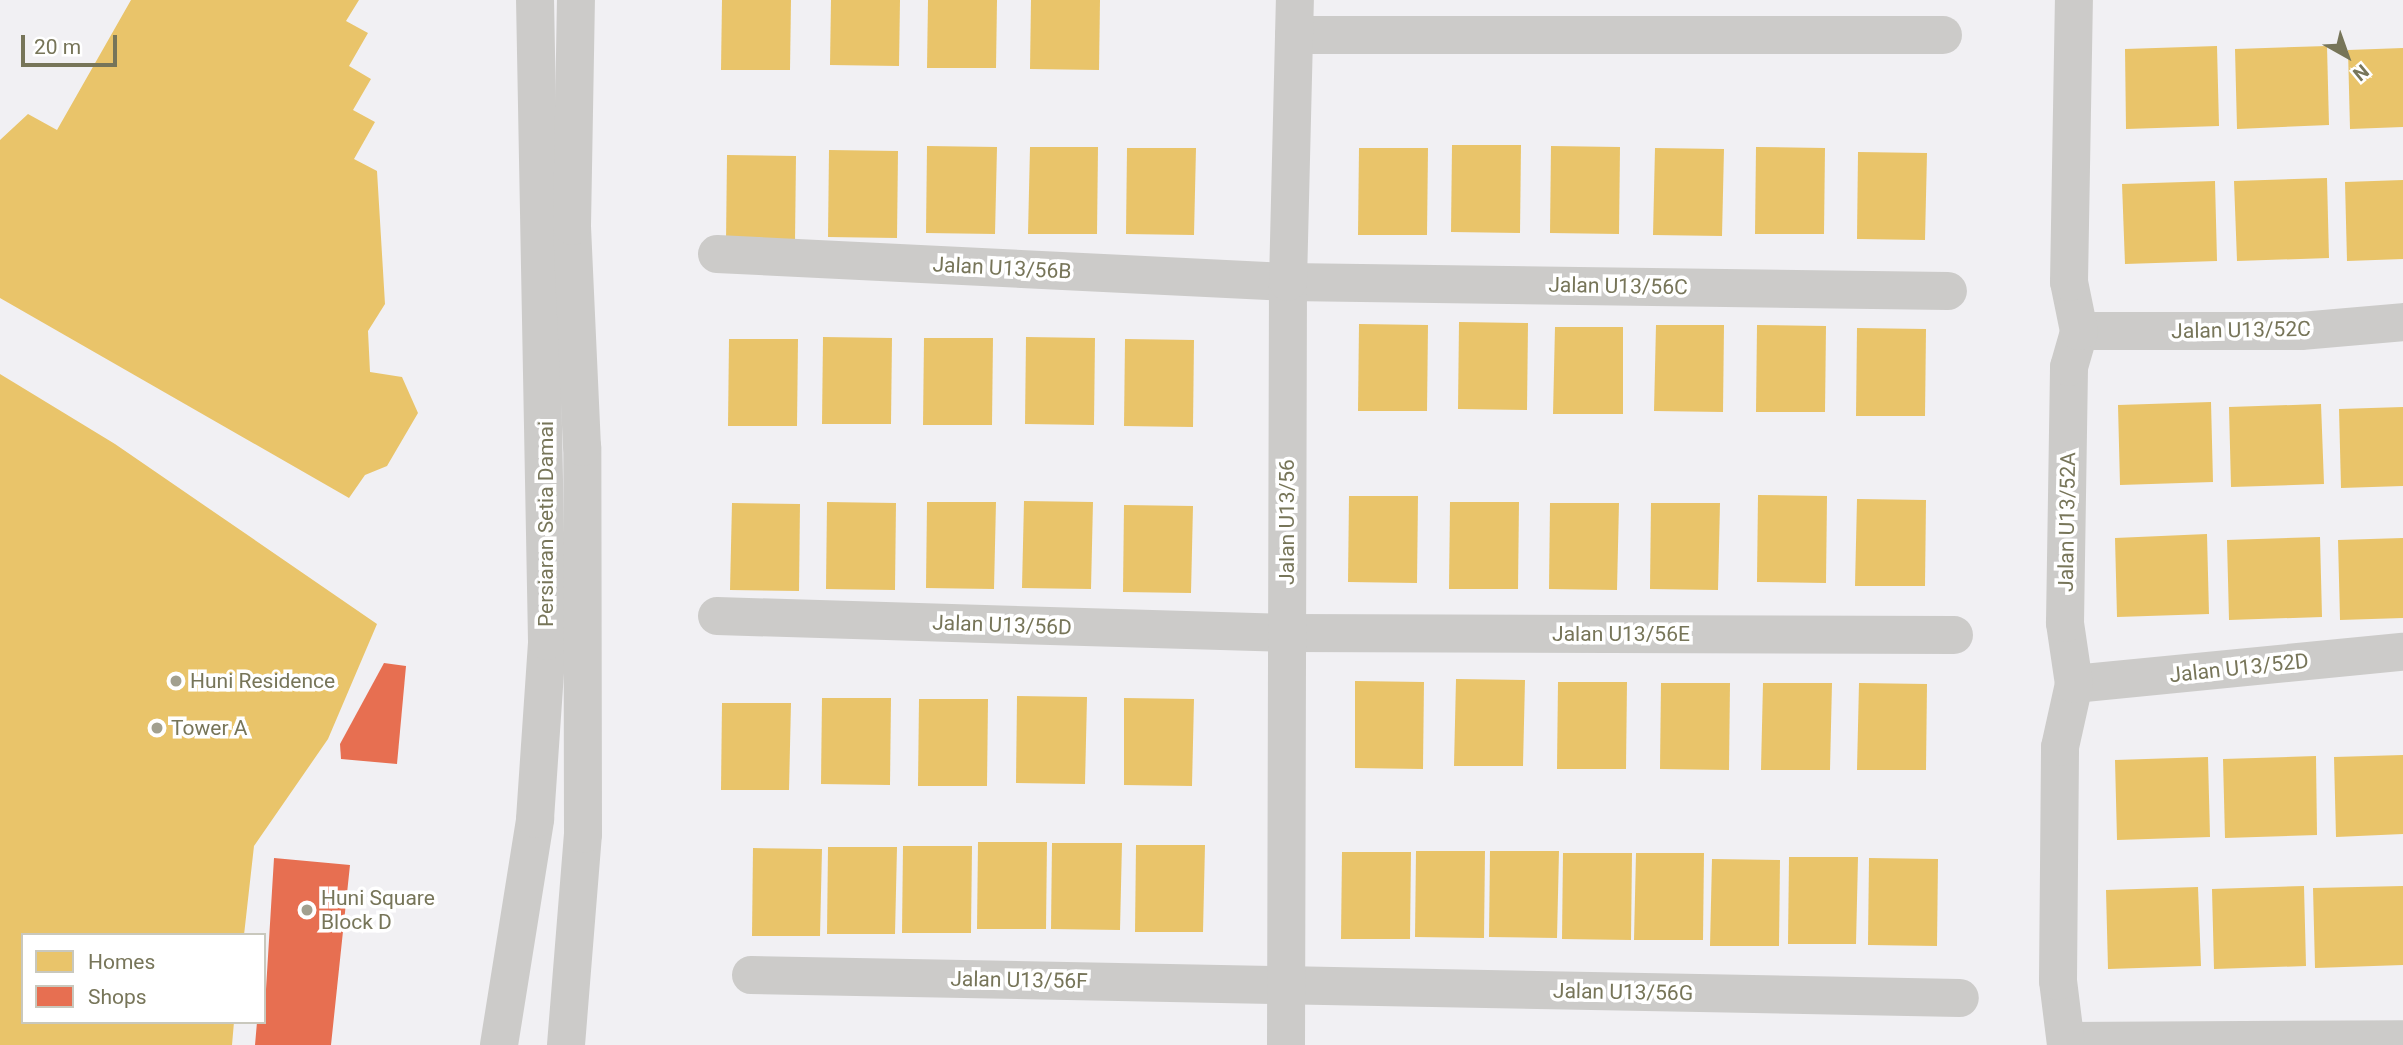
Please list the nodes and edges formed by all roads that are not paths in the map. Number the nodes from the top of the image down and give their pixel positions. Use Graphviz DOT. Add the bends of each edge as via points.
graph roads {
  1 [pos="535,0"];
  2 [pos="576,0"];
  3 [pos="2074,0"];
  4 [pos="1294,18"];
  5 [pos="1943,35"];
  6 [pos="717,254"];
  7 [pos="1287,282"];
  8 [pos="1948,291"];
  9 [pos="2403,322"];
  10 [pos="2079,331"];
  11 [pos="717,616"];
  12 [pos="1287,633"];
  13 [pos="1954,635"];
  14 [pos="2403,652"];
  15 [pos="2074,684"];
  16 [pos="751,975"];
  17 [pos="1286,986"];
  18 [pos="1960,998"];
  19 [pos="2403,1039"];
  20 [pos="2066,1043"];
  21 [pos="499,1045"];
  22 [pos="566,1045"];
  23 [pos="1286,1045"];
  1 -- 21 [label="street, Persiaran Setia Damai" via="547,641 535,819"];
  2 -- 22 [label="street, Persiaran Setia Damai" via="572,226 582,447 583,834"];
  3 -- 10 [label="street, Jalan U13/52A" via="2069,282"];
  4 -- 5 [label="street"];
  4 -- 7 [label="street, Jalan U13/56"];
  6 -- 7 [label="street, Jalan U13/56B"];
  7 -- 8 [label="street, Jalan U13/56C"];
  7 -- 12 [label="street, Jalan U13/56"];
  9 -- 10 [label="street, Jalan U13/52C" via="2301,331"];
  10 -- 15 [label="street, Jalan U13/52A" via="2069,367 2065,610"];
  11 -- 12 [label="street, Jalan U13/56D"];
  12 -- 13 [label="street, Jalan U13/56E"];
  12 -- 17 [label="street, Jalan U13/56"];
  14 -- 15 [label="street, Jalan U13/52D"];
  15 -- 20 [label="street, Jalan U13/52A" via="2060,747 2058,981"];
  16 -- 17 [label="street, Jalan U13/56F"];
  17 -- 18 [label="street, Jalan U13/56G"];
  17 -- 23 [label="street, Jalan U13/56"];
  19 -- 20 [label="street"];
}
